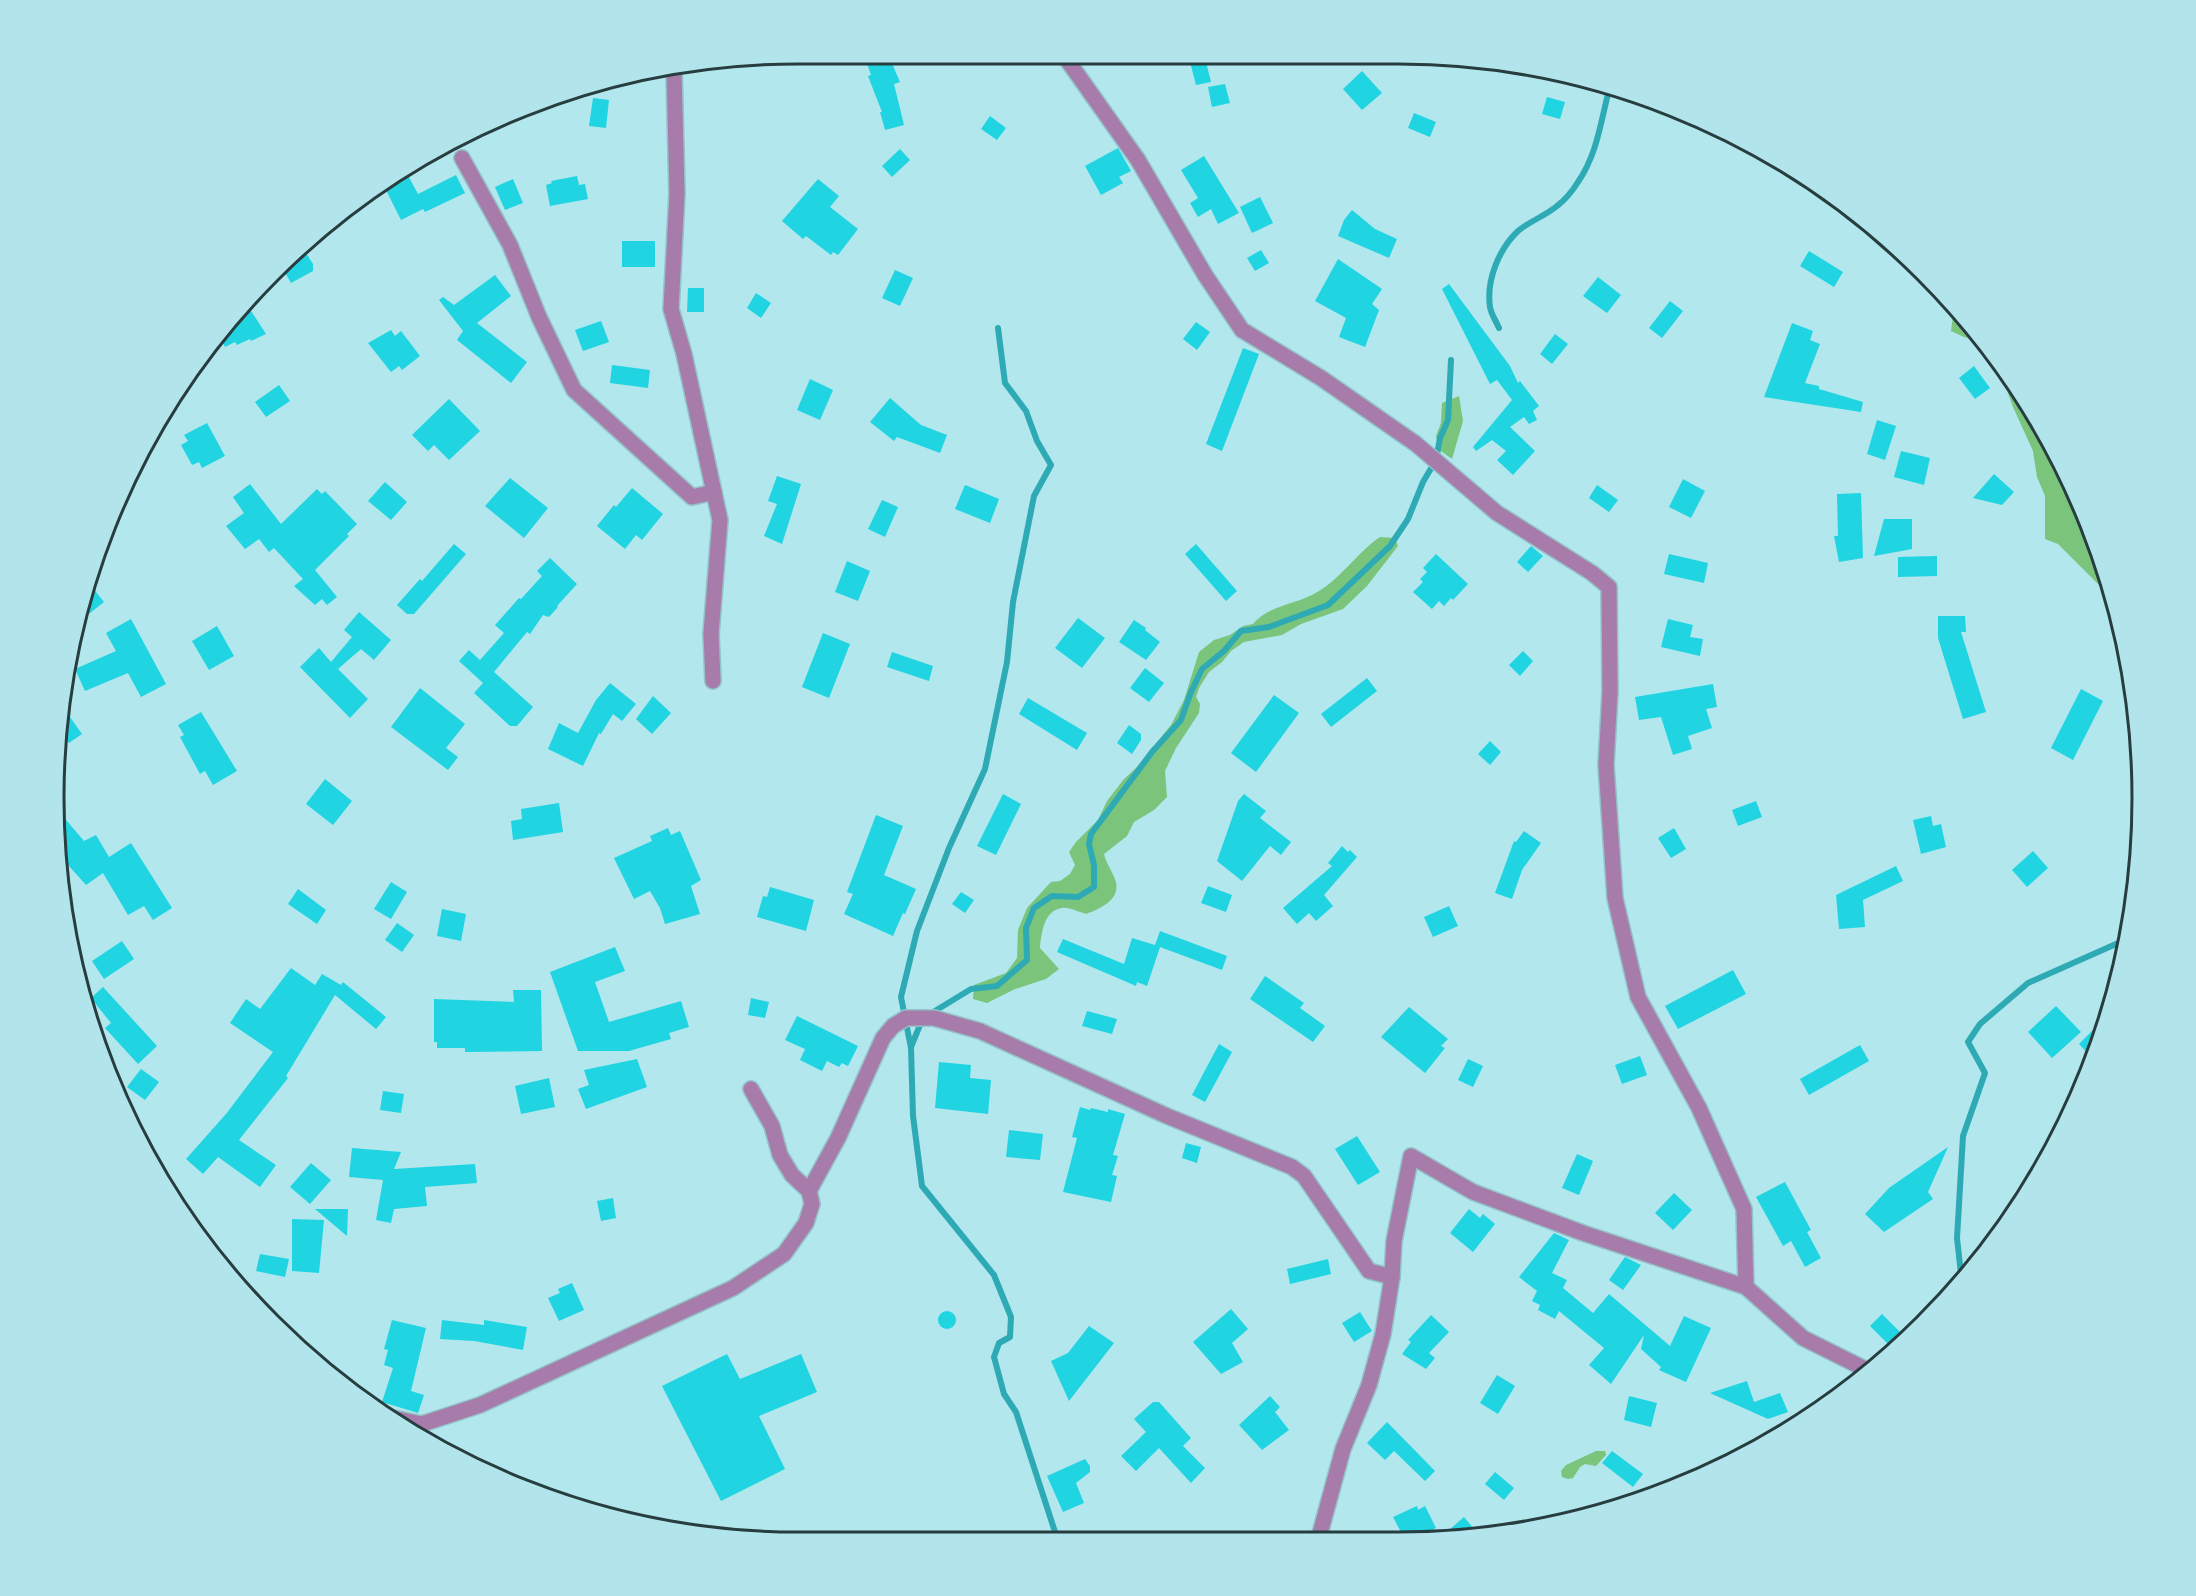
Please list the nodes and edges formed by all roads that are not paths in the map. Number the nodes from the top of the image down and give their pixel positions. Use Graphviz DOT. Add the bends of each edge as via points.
graph roads {
  1 [pos="1071,64"];
  2 [pos="674,76"];
  3 [pos="462,158"];
  4 [pos="714,492"];
  5 [pos="713,681"];
  6 [pos="751,1089"];
  7 [pos="809,1191"];
  8 [pos="1392,1277"];
  9 [pos="1746,1287"];
  10 [pos="1861,1367"];
  11 [pos="413,1422"];
  12 [pos="1320,1532"];
  1 -- 9 [label="street" via="1138,160 1242,330 1321,378 1416,444 1497,513 1609,587 1606,765 1615,898 1638,997 1700,1108 1744,1209"];
  2 -- 4 [label="street" via="677,194 671,309"];
  3 -- 4 [label="street" via="510,245 574,390 692,497"];
  4 -- 5 [label="street" via="720,520 711,634"];
  6 -- 7 [label="street" via="772,1126 780,1155 792,1175"];
  7 -- 8 [label="street" via="838,1138 883,1038 906,1018 934,1018 980,1031 1167,1116 1292,1167 1304,1176 1369,1271"];
  7 -- 11 [label="street" via="812,1204 806,1223 784,1254 733,1288 480,1406 422,1424"];
  8 -- 9 [label="street" via="1394,1241 1411,1156 1473,1192"];
  8 -- 12 [label="street" via="1383,1334 1369,1385 1343,1449"];
  9 -- 10 [label="street" via="1803,1338"];
}
